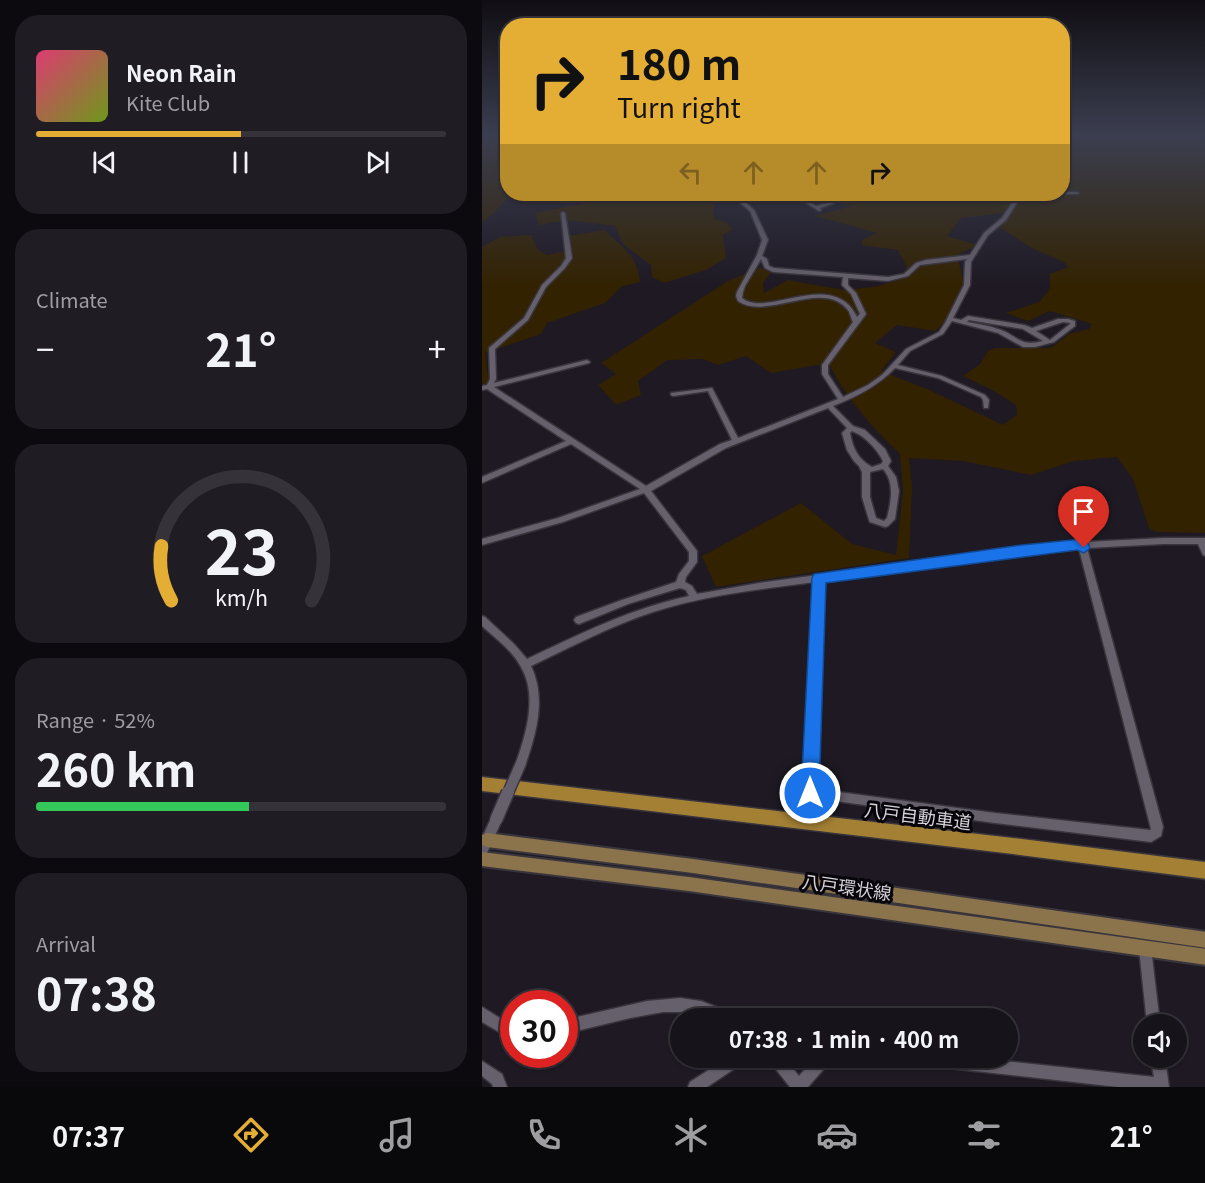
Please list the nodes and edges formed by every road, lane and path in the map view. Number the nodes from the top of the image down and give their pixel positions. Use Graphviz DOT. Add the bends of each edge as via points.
graph roads {
  1 [pos="1070,193"];
  2 [pos="1077,193"];
  3 [pos="741,201"];
  4 [pos="805,201"];
  5 [pos="1017,201"];
  6 [pos="832,203"];
  7 [pos="563,213"];
  8 [pos="761,257"];
  9 [pos="970,257"];
  10 [pos="846,276"];
  11 [pos="950,319"];
  12 [pos="856,322"];
  13 [pos="962,322"];
  14 [pos="1032,330"];
  15 [pos="1048,342"];
  16 [pos="587,362"];
  17 [pos="893,366"];
  18 [pos="486,387"];
  19 [pos="673,394"];
  20 [pos="842,400"];
  21 [pos="829,405"];
  22 [pos="986,407"];
  23 [pos="851,428"];
  24 [pos="572,441"];
  25 [pos="736,441"];
  26 [pos="863,466"];
  27 [pos="884,466"];
  28 [pos="482,480"];
  29 [pos="646,490"];
  30 [pos="1203,541"];
  31 [pos="482,542"];
  32 [pos="1082,544"];
  33 [pos="1205,553"];
  34 [pos="820,578"];
  35 [pos="680,584"];
  36 [pos="695,598"];
  37 [pos="482,620"];
  38 [pos="579,620"];
  39 [pos="525,664"];
  40 [pos="482,784"];
  41 [pos="484,846"];
  42 [pos="482,859"];
  43 [pos="1205,871"];
  44 [pos="1205,940"];
  45 [pos="1145,948"];
  46 [pos="1205,957"];
  47 [pos="701,1008"];
  48 [pos="482,1014"];
  49 [pos="1153,1014"];
  50 [pos="578,1023"];
  51 [pos="500,1025"];
  52 [pos="482,1068"];
  53 [pos="723,1068"];
  54 [pos="784,1068"];
  55 [pos="815,1068"];
  56 [pos="1007,1068"];
  57 [pos="1159,1068"];
  58 [pos="1162,1086"];
  59 [pos="500,1087"];
  60 [pos="695,1087"];
  61 [pos="799,1087"];
  1 -- 2 [label="street"];
  3 -- 8 [label="street" via="752,210 765,240"];
  4 -- 6 [label="street" via="817,209"];
  5 -- 9 [label="street"];
  7 -- 18 [label="street" via="569,258 544,286 526,319 492,348 493,379"];
  8 -- 10 [label="street" via="773,270"];
  8 -- 12 [label="street" via="738,294 743,303 754,306 800,298 833,298 850,309"];
  9 -- 10 [label="street" via="918,264 906,275 888,279"];
  9 -- 11 [label="street" via="967,285"];
  10 -- 12 [label="street" via="845,285 863,314"];
  11 -- 13 [label="street"];
  11 -- 17 [label="street" via="941,333 908,351"];
  12 -- 20 [label="street" via="825,365 825,374"];
  13 -- 14 [label="street" via="968,318"];
  13 -- 15 [label="street" via="1000,332 1023,345"];
  14 -- 15 [label="street"];
  14 -- 15 [label="street" via="1059,320 1073,322"];
  16 -- 18 [label="street"];
  17 -- 20 [label="street" via="870,386"];
  17 -- 22 [label="street" via="958,384 983,396"];
  18 -- 24 [label="street"];
  19 -- 25 [label="street" via="710,389"];
  20 -- 21 [label="street"];
  21 -- 23 [label="street"];
  21 -- 25 [label="street"];
  23 -- 26 [label="street" via="846,433 848,447"];
  23 -- 27 [label="street" via="862,432 882,450 887,461"];
  24 -- 28 [label="street"];
  24 -- 29 [label="street"];
  25 -- 29 [label="street"];
  26 -- 27 [label="street" via="871,470"];
  26 -- 27 [label="street" via="873,520 885,524 891,519 895,488 893,477"];
  29 -- 31 [label="street"];
  29 -- 35 [label="street" via="693,551 693,562"];
  30 -- 32 [label="street"];
  30 -- 33 [label="street"];
  32 -- 34 [label="street"];
  32 -- 34 [label="street" via="1157,827 1151,836 810,793"];
  34 -- 36 [label="street"];
  35 -- 36 [label="street" via="689,588"];
  35 -- 38 [label="street"];
  36 -- 39 [label="street" via="604,627"];
  37 -- 39 [label="street"];
  39 -- 41 [label="street, bridge" via="533,692 534,720 521,764"];
  40 -- 43 [label="highway, 八戸自動車道"];
  41 -- 44 [label="main road, 八戸環状線" via="692,866"];
  42 -- 45 [label="main road, 八戸環状線"];
  45 -- 46 [label="main road, 八戸環状線"];
  45 -- 49 [label="street"];
  47 -- 50 [label="street" via="669,1005"];
  48 -- 51 [label="street"];
  52 -- 59 [label="street" via="497,1079"];
  53 -- 60 [label="street"];
  54 -- 61 [label="street"];
  55 -- 61 [label="street"];
  56 -- 58 [label="street"];
  57 -- 58 [label="street"];
}
